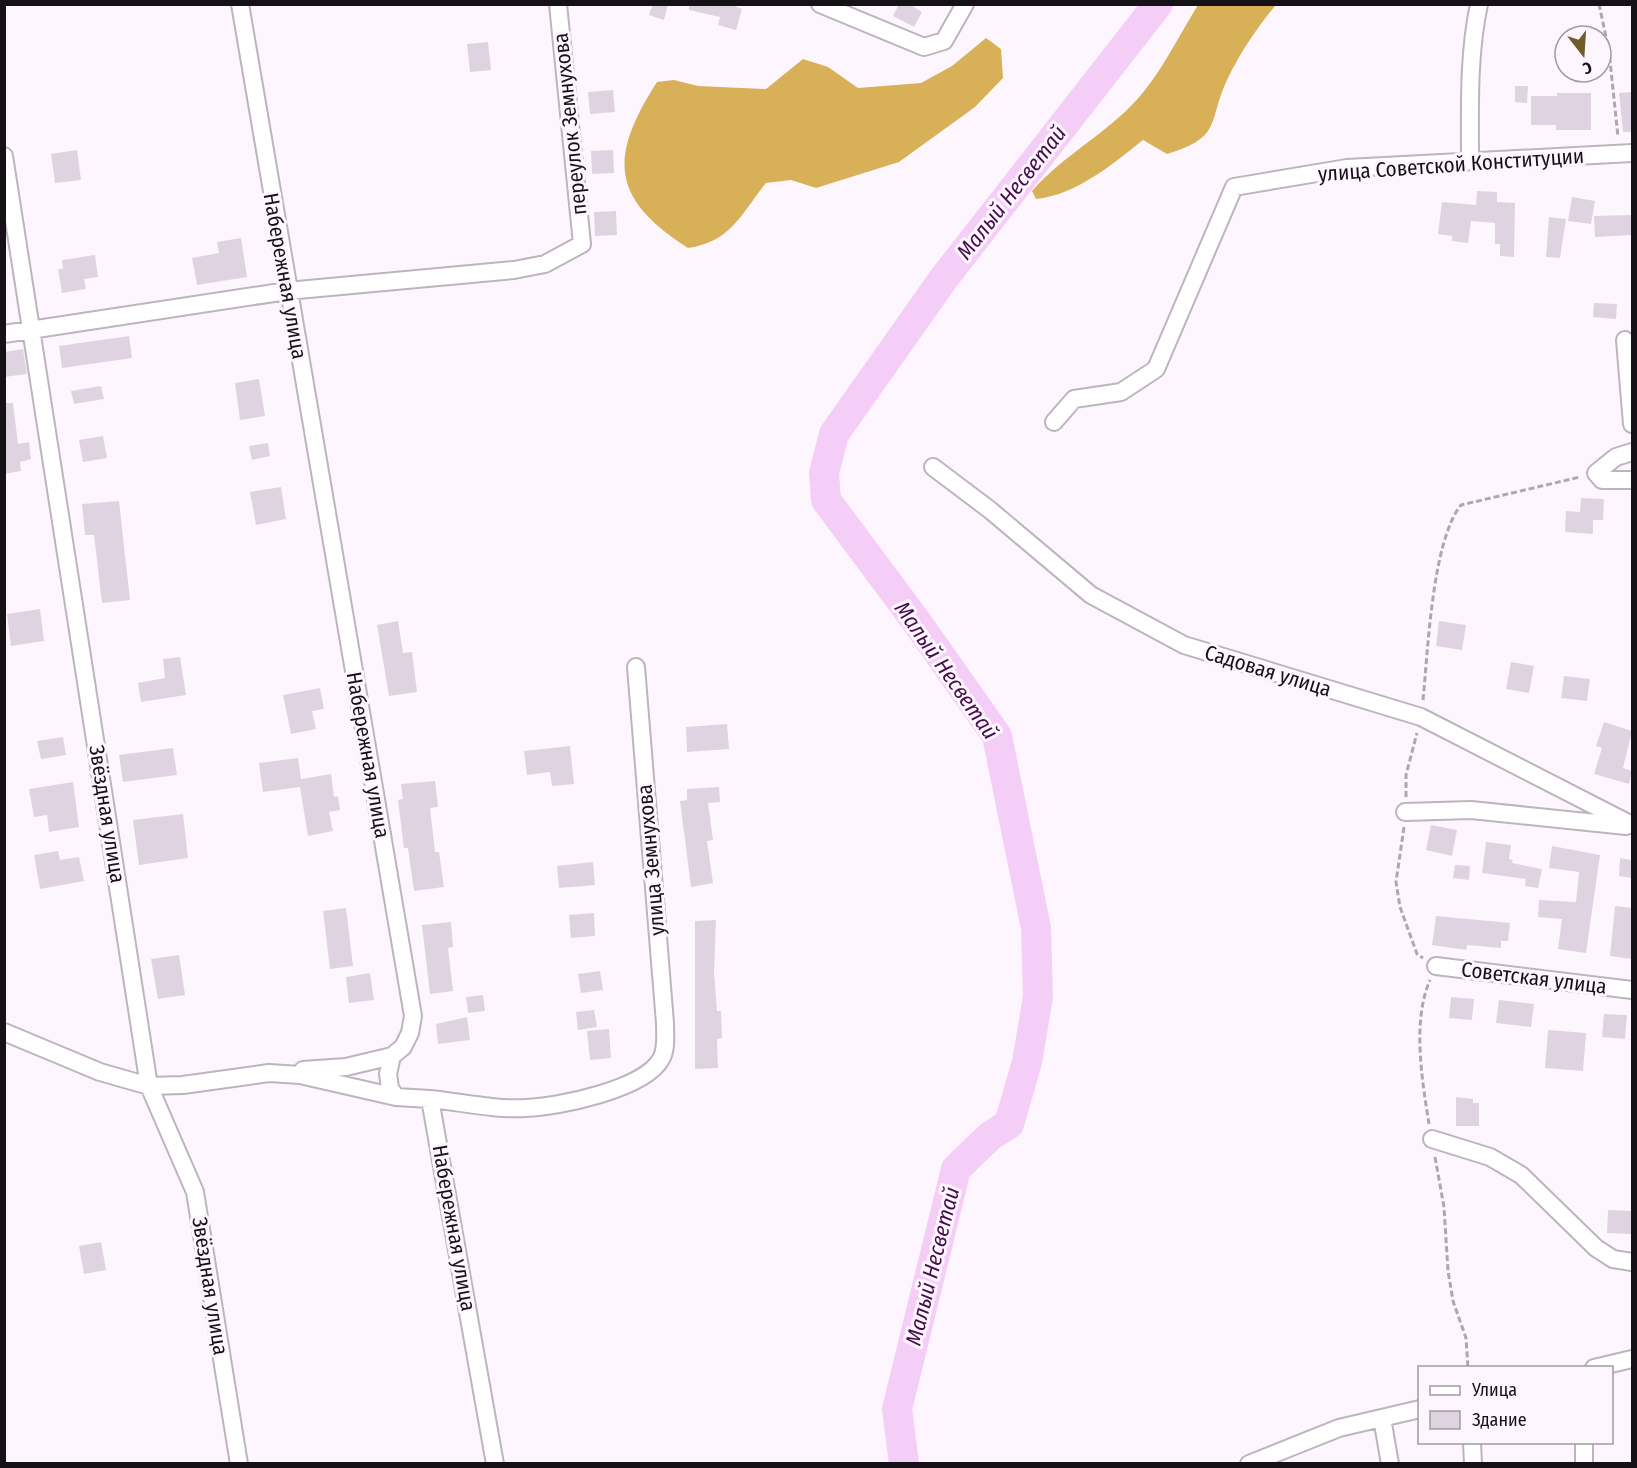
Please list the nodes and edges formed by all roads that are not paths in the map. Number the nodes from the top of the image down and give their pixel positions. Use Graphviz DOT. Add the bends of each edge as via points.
graph roads {
  1 [pos="240,4"];
  2 [pos="558,4"];
  3 [pos="820,4"];
  4 [pos="965,4"];
  5 [pos="1479,4"];
  6 [pos="1626,153"];
  7 [pos="4,156"];
  8 [pos="1470,160"];
  9 [pos="287,291"];
  10 [pos="32,330"];
  11 [pos="4,334"];
  12 [pos="1625,340"];
  13 [pos="1054,422"];
  14 [pos="1632,424"];
  15 [pos="1632,452"];
  16 [pos="933,467"];
  17 [pos="1629,482"];
  18 [pos="636,667"];
  19 [pos="1405,812"];
  20 [pos="1632,826"];
  21 [pos="1436,966"];
  22 [pos="1632,990"];
  23 [pos="4,1032"];
  24 [pos="392,1056"];
  25 [pos="269,1073"];
  26 [pos="149,1086"];
  27 [pos="396,1097"];
  28 [pos="430,1099"];
  29 [pos="1432,1139"];
  30 [pos="1632,1262"];
  31 [pos="1632,1359"];
  32 [pos="1602,1366"];
  33 [pos="1418,1409"];
  34 [pos="1382,1418"];
  35 [pos="1472,1444"];
  36 [pos="1584,1444"];
  37 [pos="239,1464"];
  38 [pos="495,1464"];
  39 [pos="1249,1464"];
  40 [pos="1389,1464"];
  41 [pos="1473,1464"];
  42 [pos="1584,1464"];
  1 -- 9 [label="street, Набережная улица"];
  2 -- 9 [label="street, переулок Земнухова" via="582,244 545,264 514,270"];
  3 -- 4 [label="street" via="924,47 944,41"];
  5 -- 8 [label="street" via="1469,84"];
  6 -- 8 [label="street, улица Советской Конституции"];
  7 -- 10 [label="street, Звёздная улица"];
  8 -- 13 [label="street, улица Советской Конституции" via="1347,168 1234,187 1156,369 1121,392 1074,399"];
  9 -- 10 [label="street"];
  9 -- 24 [label="street, Набережная улица" via="413,1016 403,1047"];
  10 -- 11 [label="street"];
  10 -- 26 [label="street, Звёздная улица"];
  12 -- 14 [label="street"];
  15 -- 17 [label="street" via="1616,457 1596,473 1602,480"];
  16 -- 20 [label="street, Садовая улица" via="1091,595 1184,645 1421,717"];
  18 -- 28 [label="street, улица Земнухова" via="665,1023 660,1062 631,1083 610,1092 559,1104 524,1108"];
  19 -- 20 [label="street, Садовая улица" via="1472,810"];
  21 -- 22 [label="street, Советская улица"];
  23 -- 26 [label="street" via="100,1071"];
  24 -- 25 [label="street" via="346,1067"];
  24 -- 27 [label="street, Набережная улица" via="388,1074"];
  25 -- 26 [label="street"];
  25 -- 27 [label="street" via="300,1075"];
  26 -- 37 [label="street, Звёздная улица" via="195,1192"];
  27 -- 28 [label="street"];
  28 -- 38 [label="street, Набережная улица"];
  29 -- 30 [label="street" via="1490,1157 1521,1175 1596,1248 1613,1259"];
  31 -- 32 [label="street"];
  33 -- 34 [label="street"];
  34 -- 39 [label="street" via="1339,1428"];
  34 -- 40 [label="street"];
  35 -- 41 [label="street"];
  36 -- 42 [label="street"];
}
